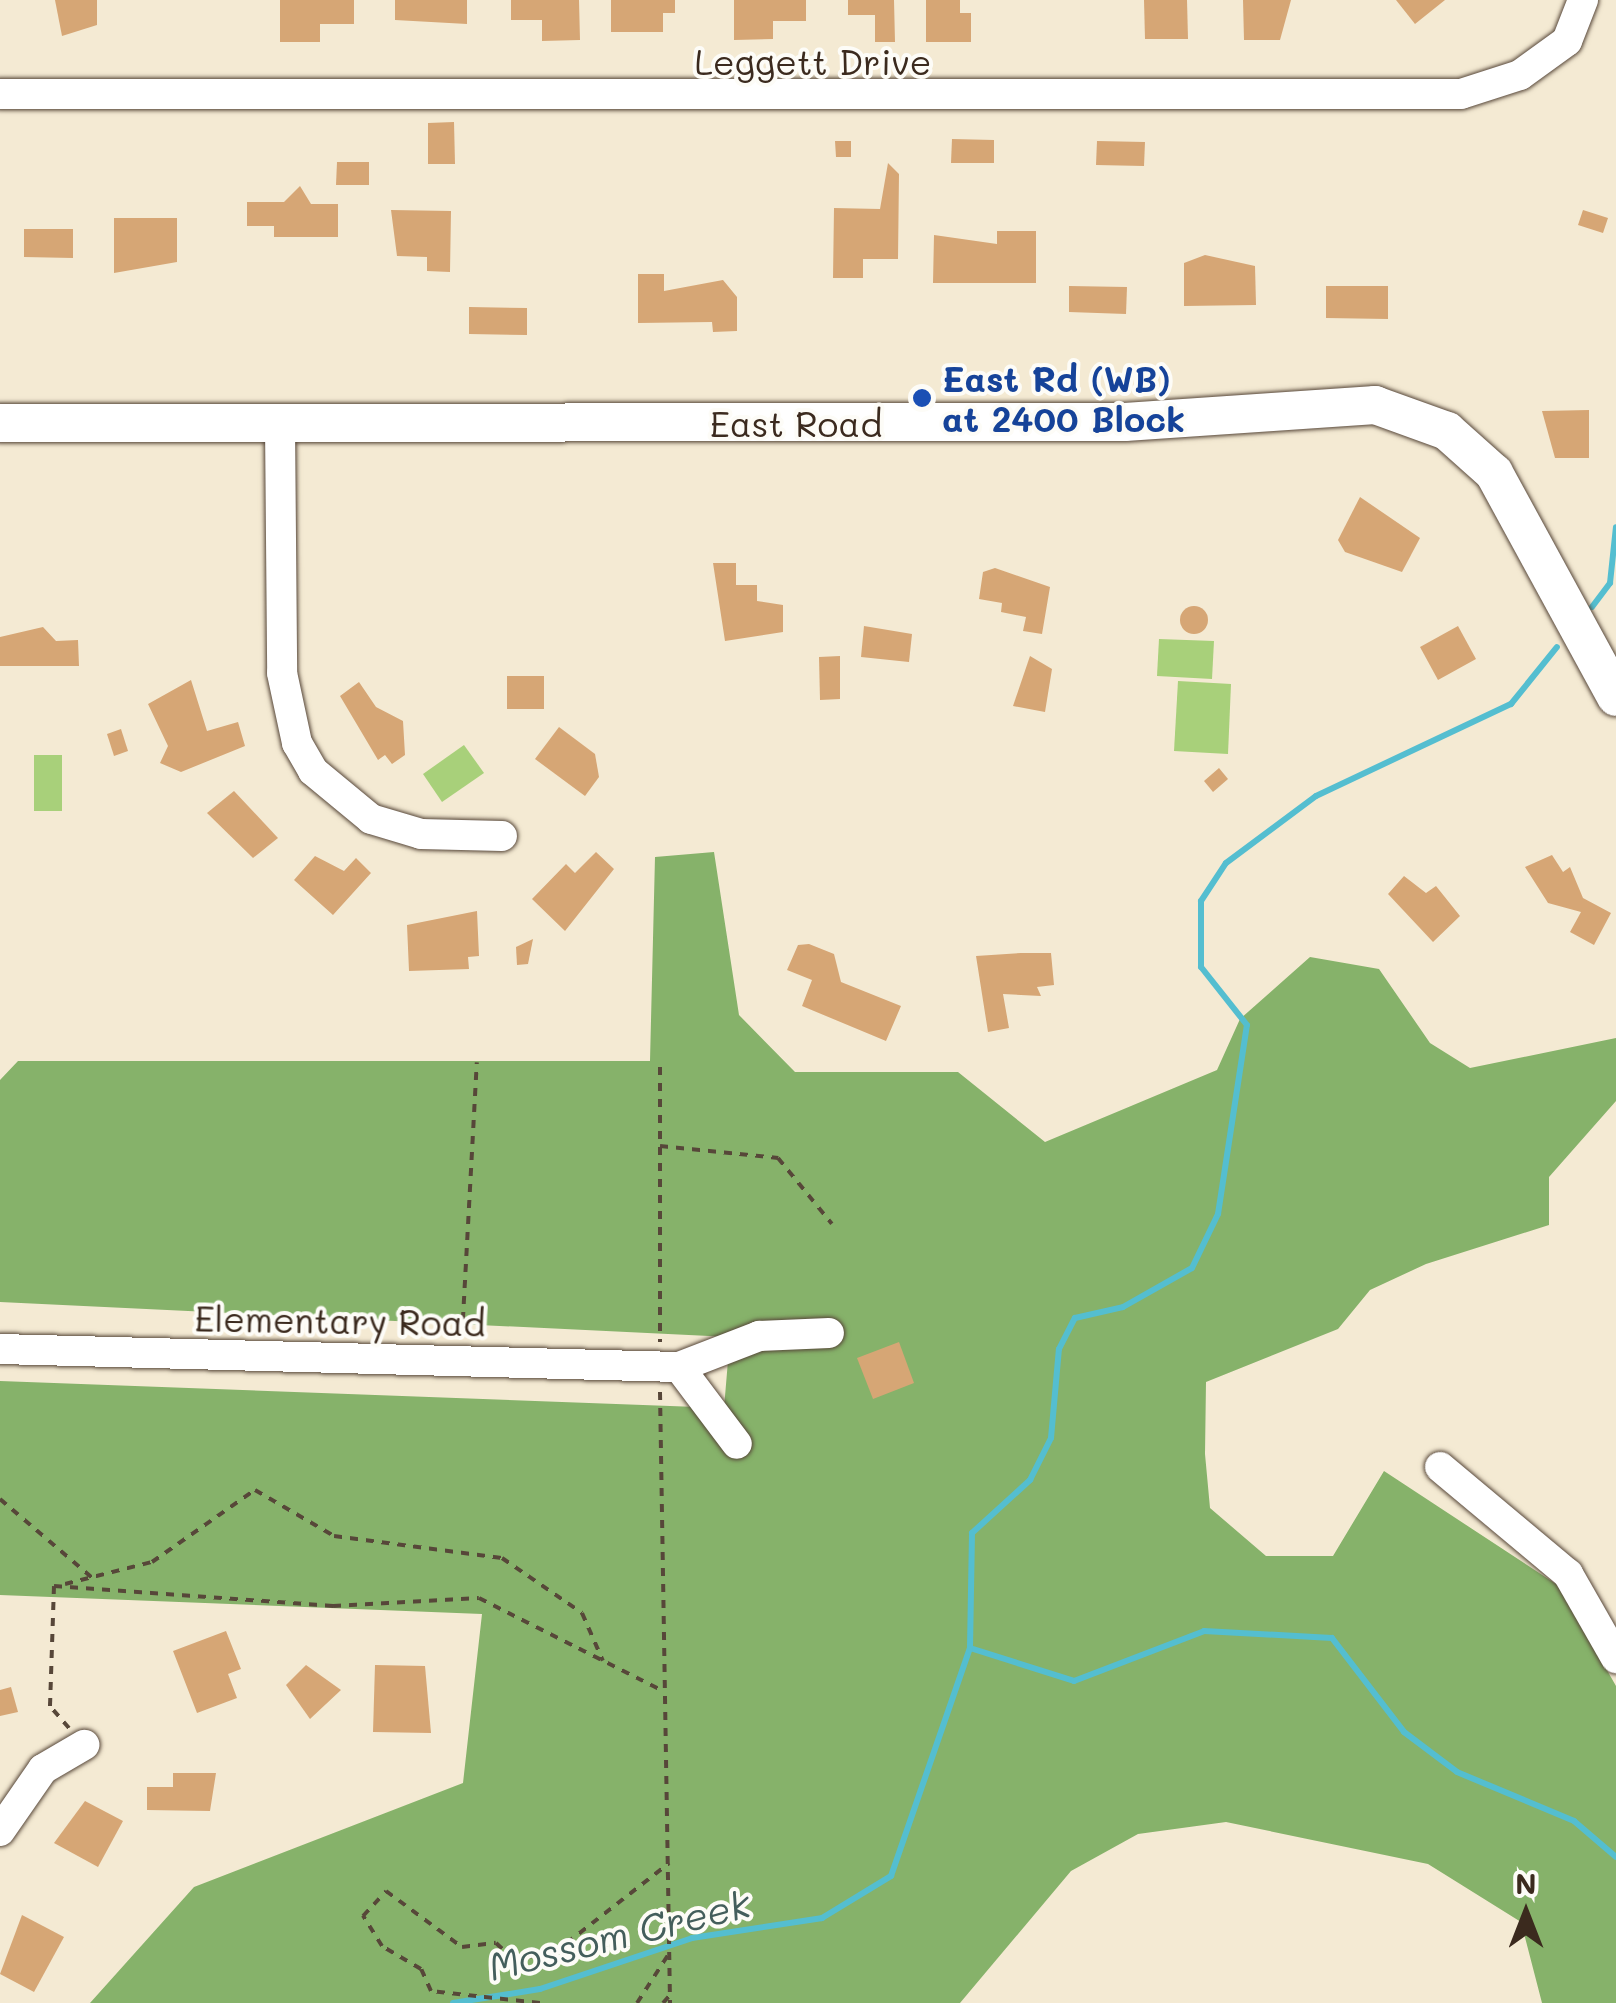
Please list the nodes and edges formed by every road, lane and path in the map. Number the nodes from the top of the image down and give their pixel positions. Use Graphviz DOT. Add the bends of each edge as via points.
graph roads {
  1 [pos="1583,0"];
  2 [pos="0,94"];
  3 [pos="0,423"];
  4 [pos="280,424"];
  5 [pos="1616,697"];
  6 [pos="502,836"];
  7 [pos="477,1062"];
  8 [pos="660,1146"];
  9 [pos="832,1224"];
  10 [pos="829,1333"];
  11 [pos="0,1349"];
  12 [pos="461,1361"];
  13 [pos="679,1367"];
  14 [pos="737,1444"];
  15 [pos="1440,1467"];
  16 [pos="0,1499"];
  17 [pos="95,1580"];
  18 [pos="54,1586"];
  19 [pos="1616,1658"];
  20 [pos="603,1660"];
  21 [pos="84,1745"];
  22 [pos="0,1831"];
  23 [pos="669,1863"];
  24 [pos="670,1951"];
  25 [pos="540,2003"];
  26 [pos="638,2003"];
  27 [pos="666,2003"];
  1 -- 2 [label="street, Leggett Drive" via="1567,41 1520,75 1461,94"];
  3 -- 4 [label="main road, East Road"];
  4 -- 5 [label="main road, East Road" via="1124,422 1389,408 1448,431 1494,473"];
  4 -- 6 [label="street" via="282,673 297,742 313,771 371,819 422,834"];
  7 -- 12 [label="path"];
  8 -- 9 [label="path" via="778,1158"];
  10 -- 13 [label="street" via="759,1336"];
  11 -- 12 [label="street, Elementary Road"];
  12 -- 13 [label="street, Elementary Road"];
  13 -- 14 [label="street"];
  15 -- 19 [label="street" via="1568,1574"];
  16 -- 17 [label="path"];
  17 -- 18 [label="path"];
  17 -- 20 [label="path" via="152,1562 255,1490 334,1536 502,1558 582,1613"];
  18 -- 20 [label="path" via="332,1606 479,1598"];
  18 -- 21 [label="path" via="50,1706"];
  20 -- 23 [label="path" via="661,1690"];
  21 -- 22 [label="street" via="43,1769"];
  23 -- 24 [label="path"];
  23 -- 25 [label="path" via="554,1952 513,1959 496,1943 462,1947 386,1891 363,1916 382,1946 420,1969 430,1991"];
  24 -- 26 [label="path"];
  24 -- 27 [label="path"];
}
